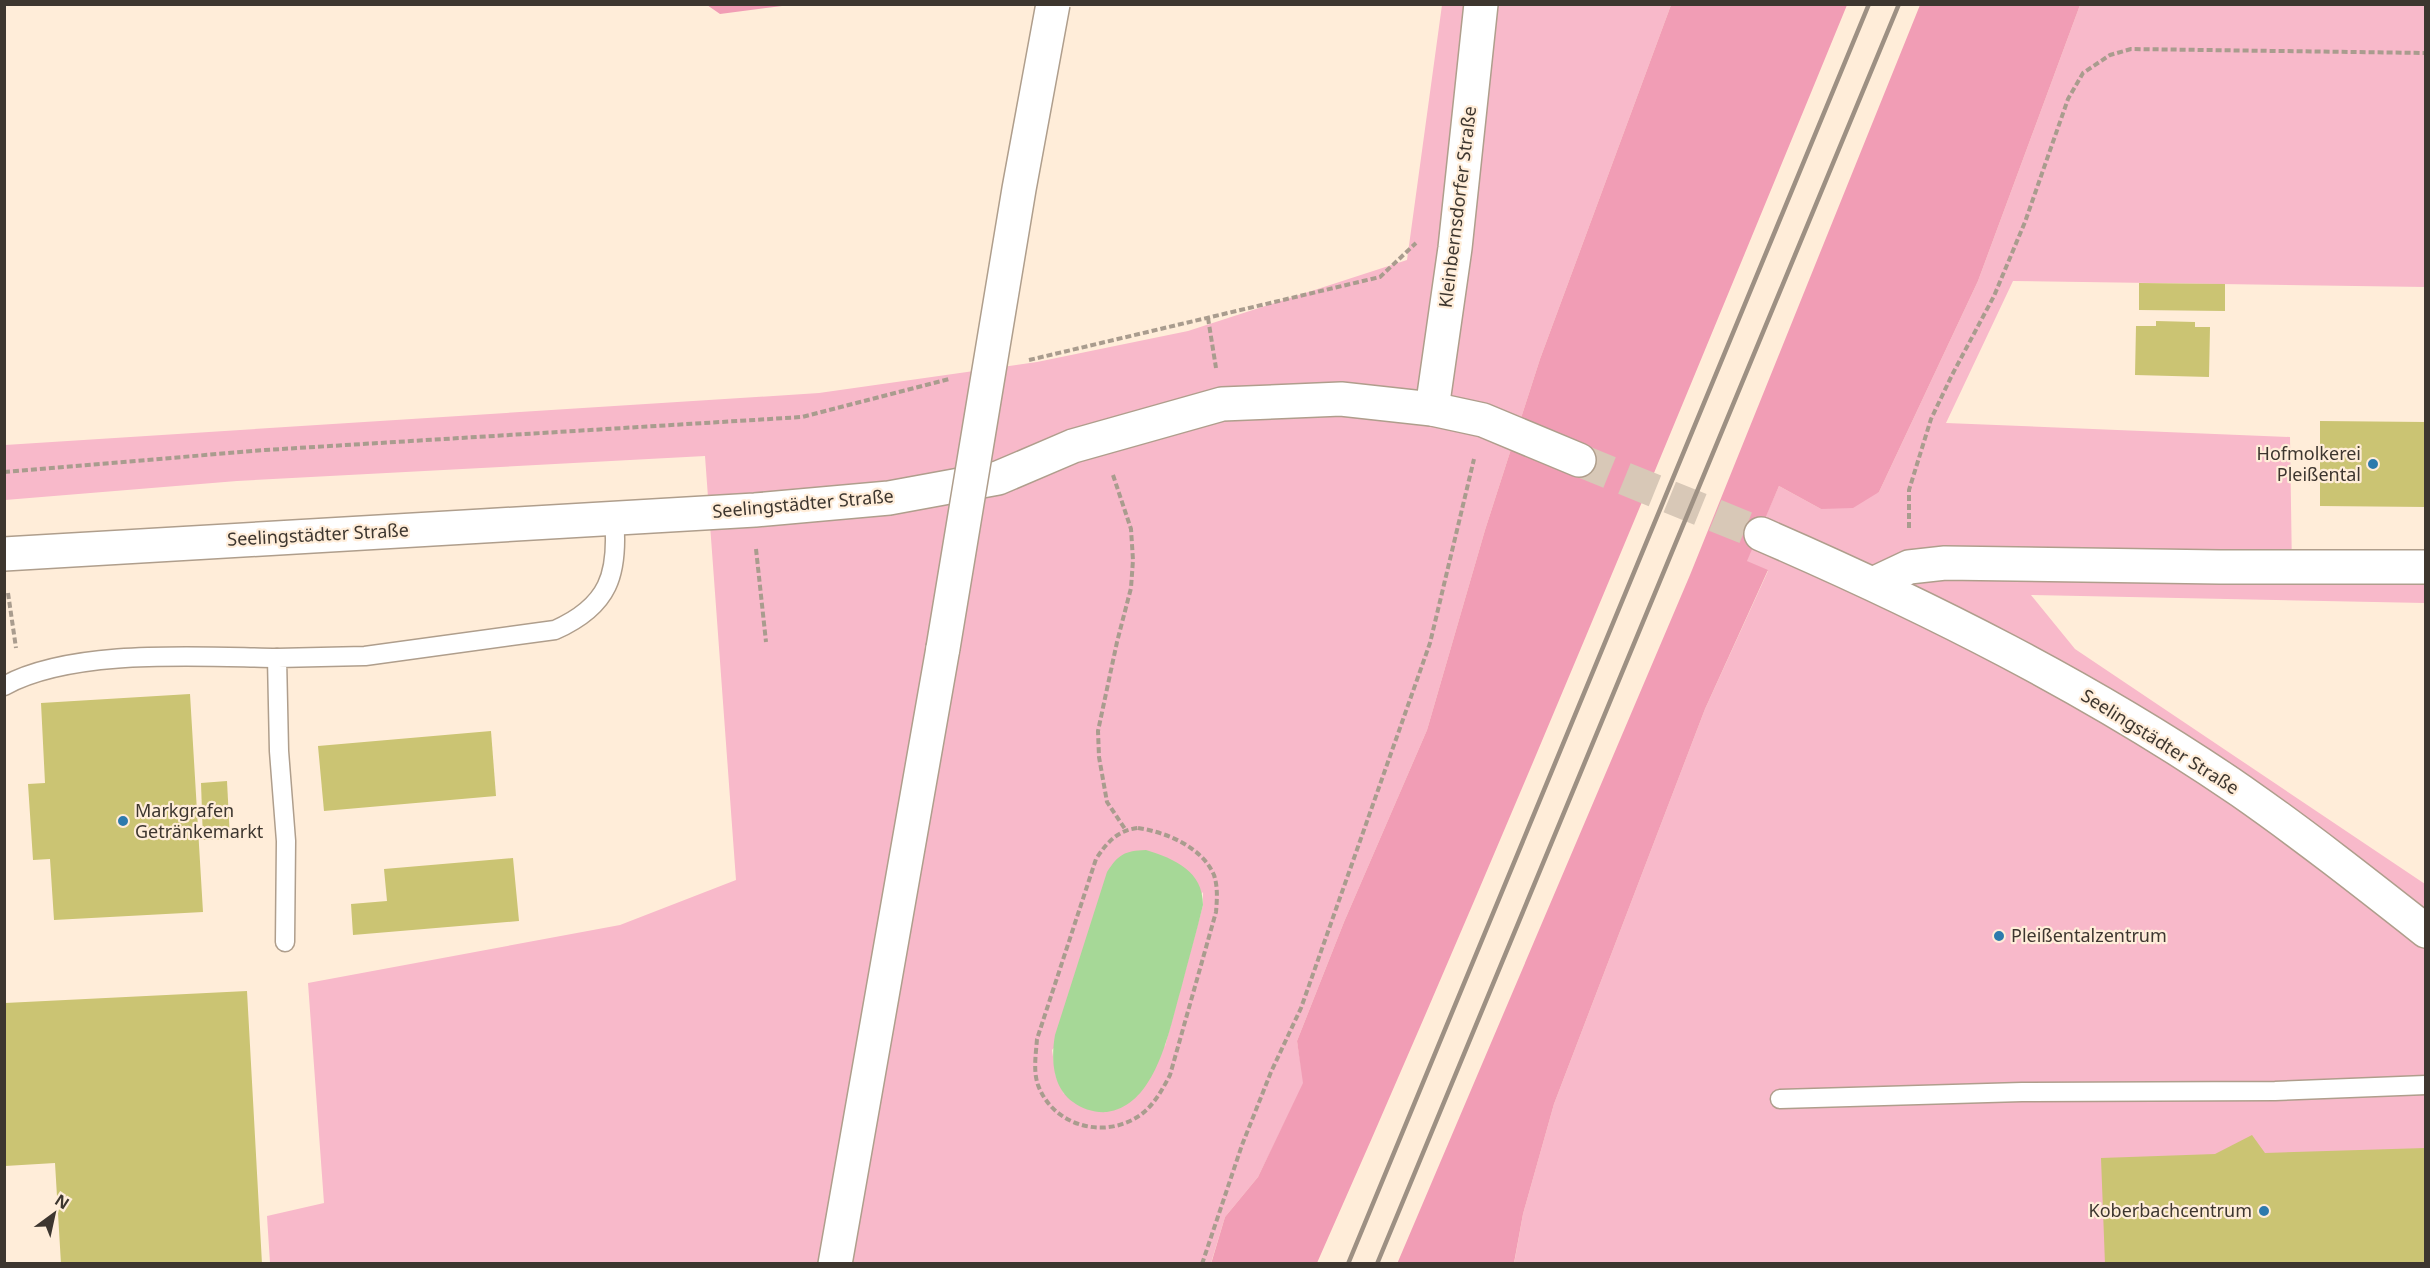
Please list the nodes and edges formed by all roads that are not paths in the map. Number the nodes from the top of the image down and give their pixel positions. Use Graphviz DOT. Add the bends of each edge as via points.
graph roads {
  1 [pos="1053,4"];
  2 [pos="1481,4"];
  3 [pos="1432,409"];
  4 [pos="1580,460"];
  5 [pos="614,518"];
  6 [pos="1761,534"];
  7 [pos="2426,567"];
  8 [pos="5,570"];
  9 [pos="1875,584"];
  10 [pos="277,658"];
  11 [pos="12,682"];
  12 [pos="2426,931"];
  13 [pos="285,942"];
  14 [pos="2426,1085"];
  15 [pos="1780,1099"];
  16 [pos="835,1263"];
  1 -- 16 [label="street, bridge"];
  2 -- 3 [label="street, Kleinbernsdorfer Straße" via="1455,248"];
  3 -- 4 [label="street, Seelingstädter Straße" via="1483,420"];
  3 -- 5 [label="street, Seelingstädter Straße" via="1341,399 1222,404 1073,446 998,478 888,498"];
  5 -- 8 [label="street, Seelingstädter Straße"];
  5 -- 10 [label="lane" via="615,562 609,582 595,604 578,620 555,630 365,656"];
  6 -- 9 [label="street, Seelingstädter Straße"];
  7 -- 9 [label="street" via="1945,563 1909,567"];
  9 -- 12 [label="street, Seelingstädter Straße" via="2118,713 2240,791"];
  10 -- 11 [label="lane" via="124,658 78,664"];
  10 -- 13 [label="lane" via="286,841"];
  14 -- 15 [label="lane"];
}
